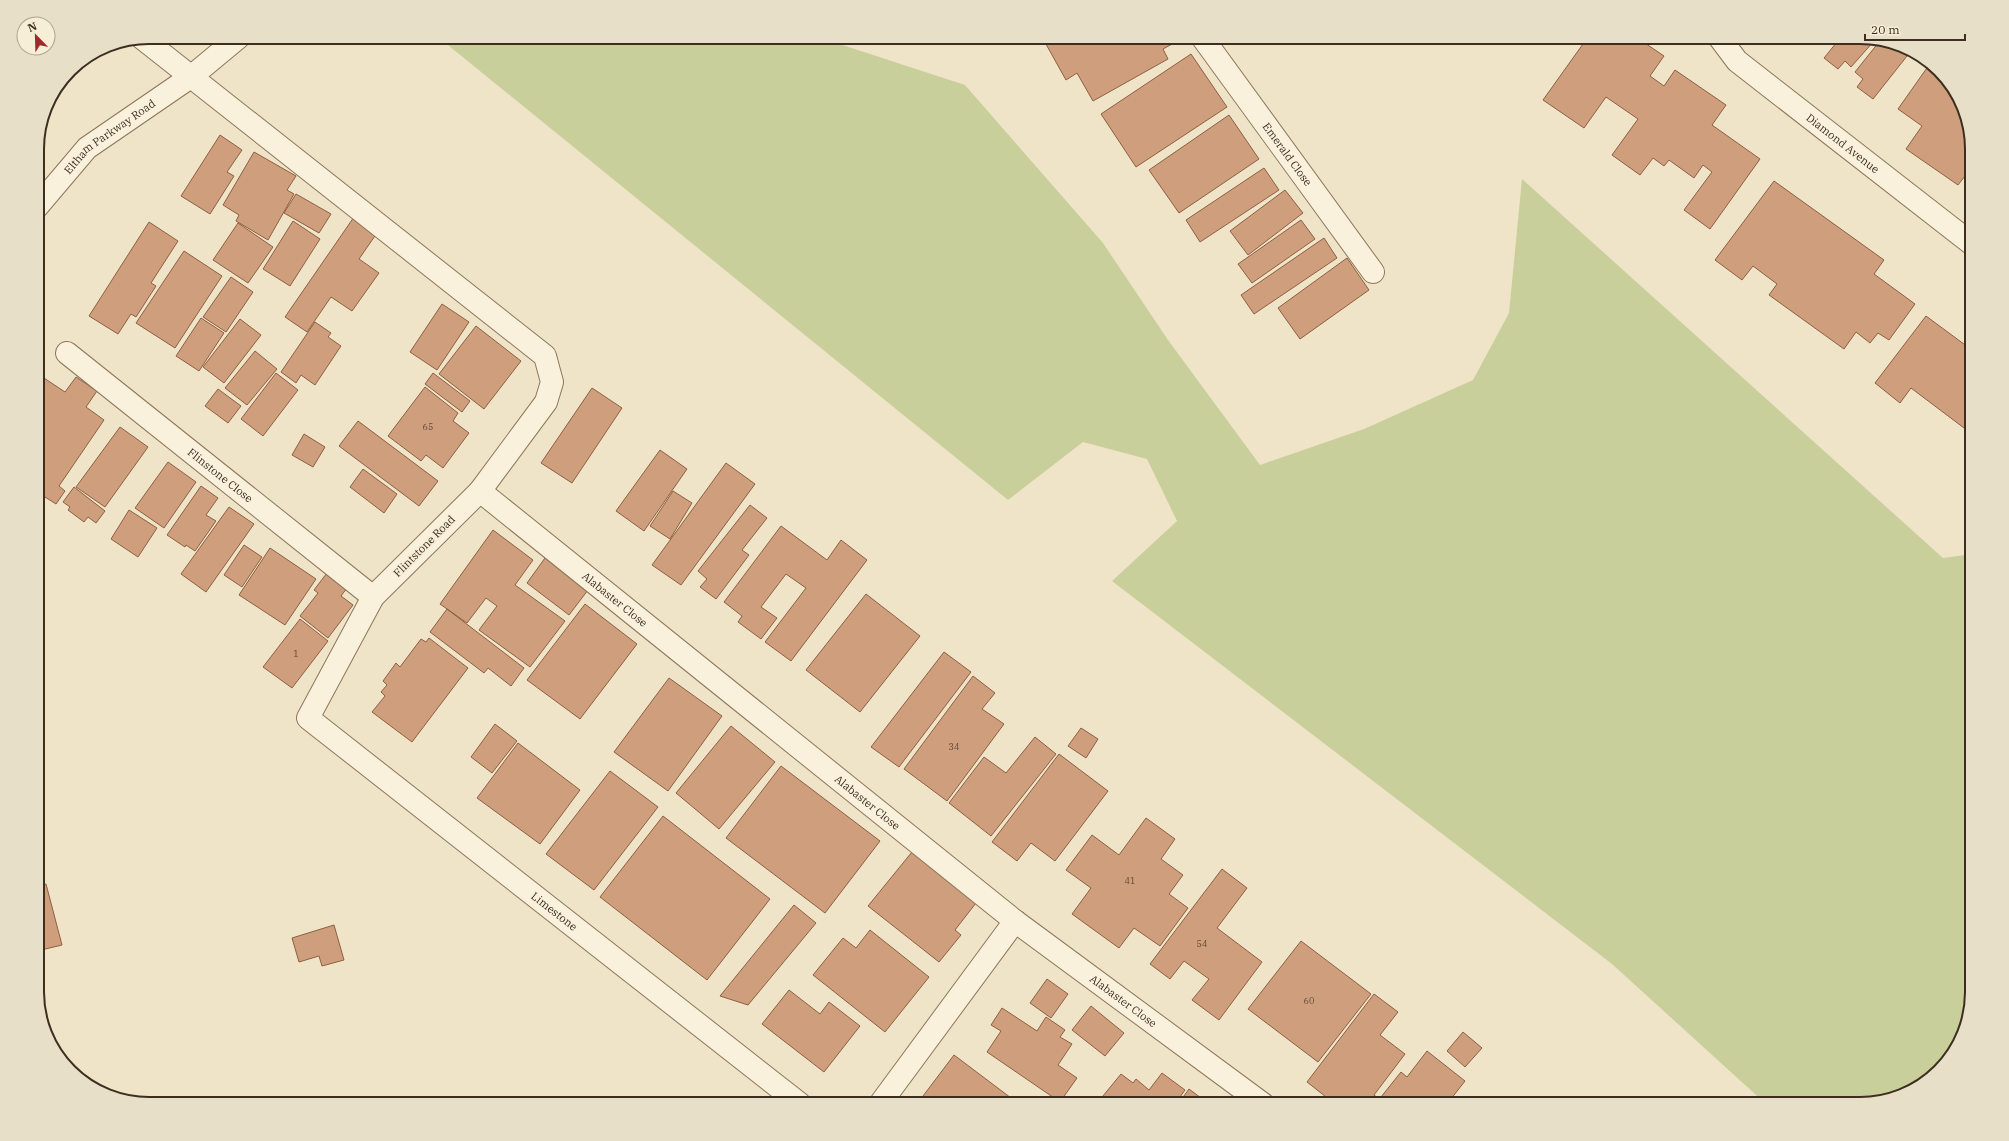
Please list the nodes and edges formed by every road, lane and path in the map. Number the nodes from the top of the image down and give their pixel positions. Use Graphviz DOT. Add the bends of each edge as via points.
graph roads {
  1 [pos="150,44"];
  2 [pos="231,44"];
  3 [pos="1207,44"];
  4 [pos="1724,44"];
  5 [pos="192,76"];
  6 [pos="44,199"];
  7 [pos="1965,239"];
  8 [pos="1373,272"];
  9 [pos="67,353"];
  10 [pos="480,490"];
  11 [pos="373,597"];
  12 [pos="308,718"];
  13 [pos="1015,921"];
  14 [pos="791,1097"];
  15 [pos="885,1097"];
  16 [pos="1254,1097"];
  1 -- 5 [label="street"];
  2 -- 5 [label="street, Eltham Parkway Road"];
  3 -- 8 [label="street, Emerald Close"];
  4 -- 7 [label="street, Diamond Avenue" via="1737,61"];
  5 -- 6 [label="street, Eltham Parkway Road" via="87,148"];
  5 -- 10 [label="street, Flintstone Road" via="545,356 552,382 546,402"];
  9 -- 11 [label="street, Flinstone Close"];
  10 -- 11 [label="street, Flintstone Road"];
  10 -- 13 [label="street, Alabaster Close"];
  11 -- 12 [label="street, Flintstone Road"];
  12 -- 14 [label="street, Limestone"];
  13 -- 15 [label="street"];
  13 -- 16 [label="street, Alabaster Close"];
}
